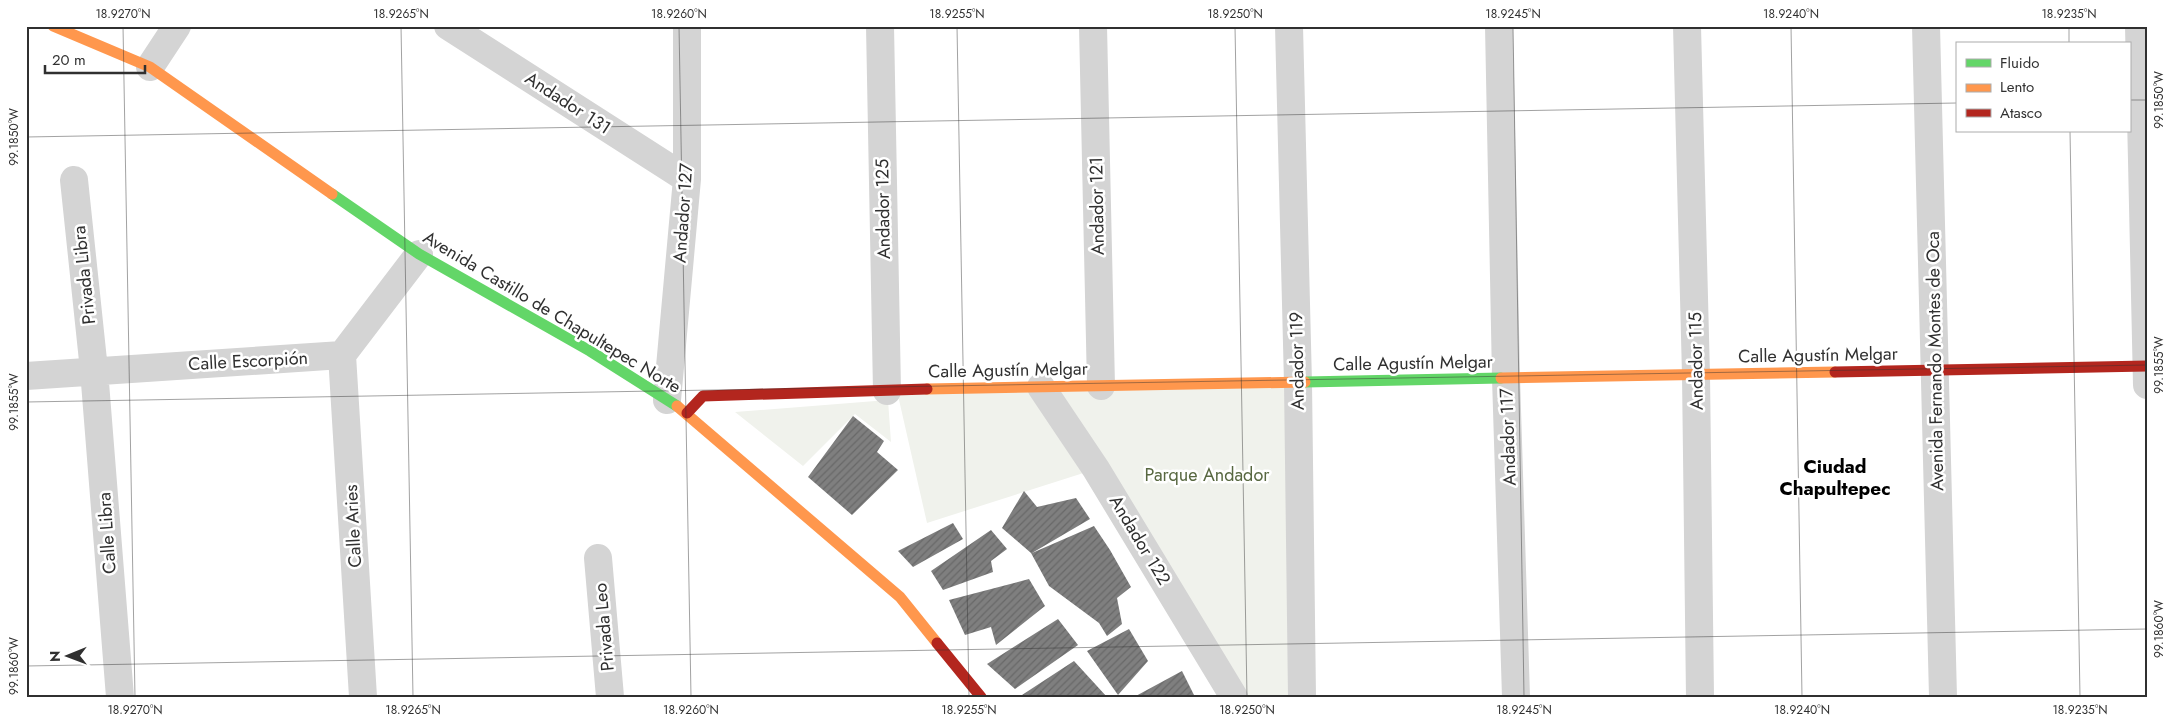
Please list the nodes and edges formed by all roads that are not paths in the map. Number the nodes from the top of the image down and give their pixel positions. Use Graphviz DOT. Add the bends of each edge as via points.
graph roads {
  1 [pos="53,26"];
  2 [pos="177,26"];
  3 [pos="448,26"];
  4 [pos="687,26"];
  5 [pos="880,26"];
  6 [pos="1093,26"];
  7 [pos="1289,26"];
  8 [pos="1499,26"];
  9 [pos="1687,26"];
  10 [pos="1926,26"];
  11 [pos="2139,26"];
  12 [pos="150,67"];
  13 [pos="687,179"];
  14 [pos="74,180"];
  15 [pos="418,254"];
  16 [pos="342,355"];
  17 [pos="2146,366"];
  18 [pos="94,370"];
  19 [pos="1936,370"];
  20 [pos="1696,374"];
  21 [pos="26,376"];
  22 [pos="1506,378"];
  23 [pos="1298,382"];
  24 [pos="2147,385"];
  25 [pos="1101,386"];
  26 [pos="1040,387"];
  27 [pos="887,391"];
  28 [pos="677,406"];
  29 [pos="598,558"];
  30 [pos="120,697"];
  31 [pos="363,697"];
  32 [pos="610,697"];
  33 [pos="981,697"];
  34 [pos="1234,697"];
  35 [pos="1302,697"];
  36 [pos="1516,697"];
  37 [pos="1700,697"];
  38 [pos="1943,697"];
  1 -- 12 [label="street, Avenida Castillo de Chapultepec Norte"];
  2 -- 12 [label="street"];
  3 -- 13 [label="street, Andador 131"];
  4 -- 13 [label="street, Andador 127"];
  5 -- 27 [label="street, Andador 125"];
  6 -- 25 [label="street, Andador 121"];
  7 -- 23 [label="street, Andador 119"];
  8 -- 22 [label="street, Andador 117"];
  9 -- 20 [label="street, Andador 115"];
  10 -- 19 [label="street, Avenida Fernando Montes de Oca"];
  11 -- 17 [label="street"];
  12 -- 15 [label="street, Avenida Castillo de Chapultepec Norte"];
  13 -- 28 [label="street, Andador 127"];
  14 -- 18 [label="street, Privada Libra"];
  15 -- 16 [label="street"];
  15 -- 28 [label="street, Avenida Castillo de Chapultepec Norte" via="590,351"];
  16 -- 18 [label="street, Calle Escorpión"];
  16 -- 31 [label="street, Calle Aries"];
  17 -- 19 [label="street, Calle Agustín Melgar"];
  17 -- 24 [label="street"];
  18 -- 21 [label="street, Calle Escorpión"];
  18 -- 30 [label="street, Calle Libra"];
  19 -- 20 [label="street, Calle Agustín Melgar"];
  19 -- 38 [label="street, Avenida Fernando Montes de Oca"];
  20 -- 22 [label="street, Calle Agustín Melgar"];
  20 -- 37 [label="street, Andador 115"];
  22 -- 23 [label="street, Calle Agustín Melgar"];
  22 -- 36 [label="street, Andador 117"];
  23 -- 25 [label="street, Calle Agustín Melgar"];
  23 -- 35 [label="street, Andador 119"];
  25 -- 26 [label="street, Calle Agustín Melgar"];
  26 -- 27 [label="street, Calle Agustín Melgar"];
  26 -- 34 [label="street, Andador 122" via="1096,468"];
  27 -- 28 [label="street, Calle Agustín Melgar" via="703,396"];
  28 -- 33 [label="street, Avenida Castillo de Chapultepec Norte" via="900,597"];
  29 -- 32 [label="street, Privada Leo"];
}
